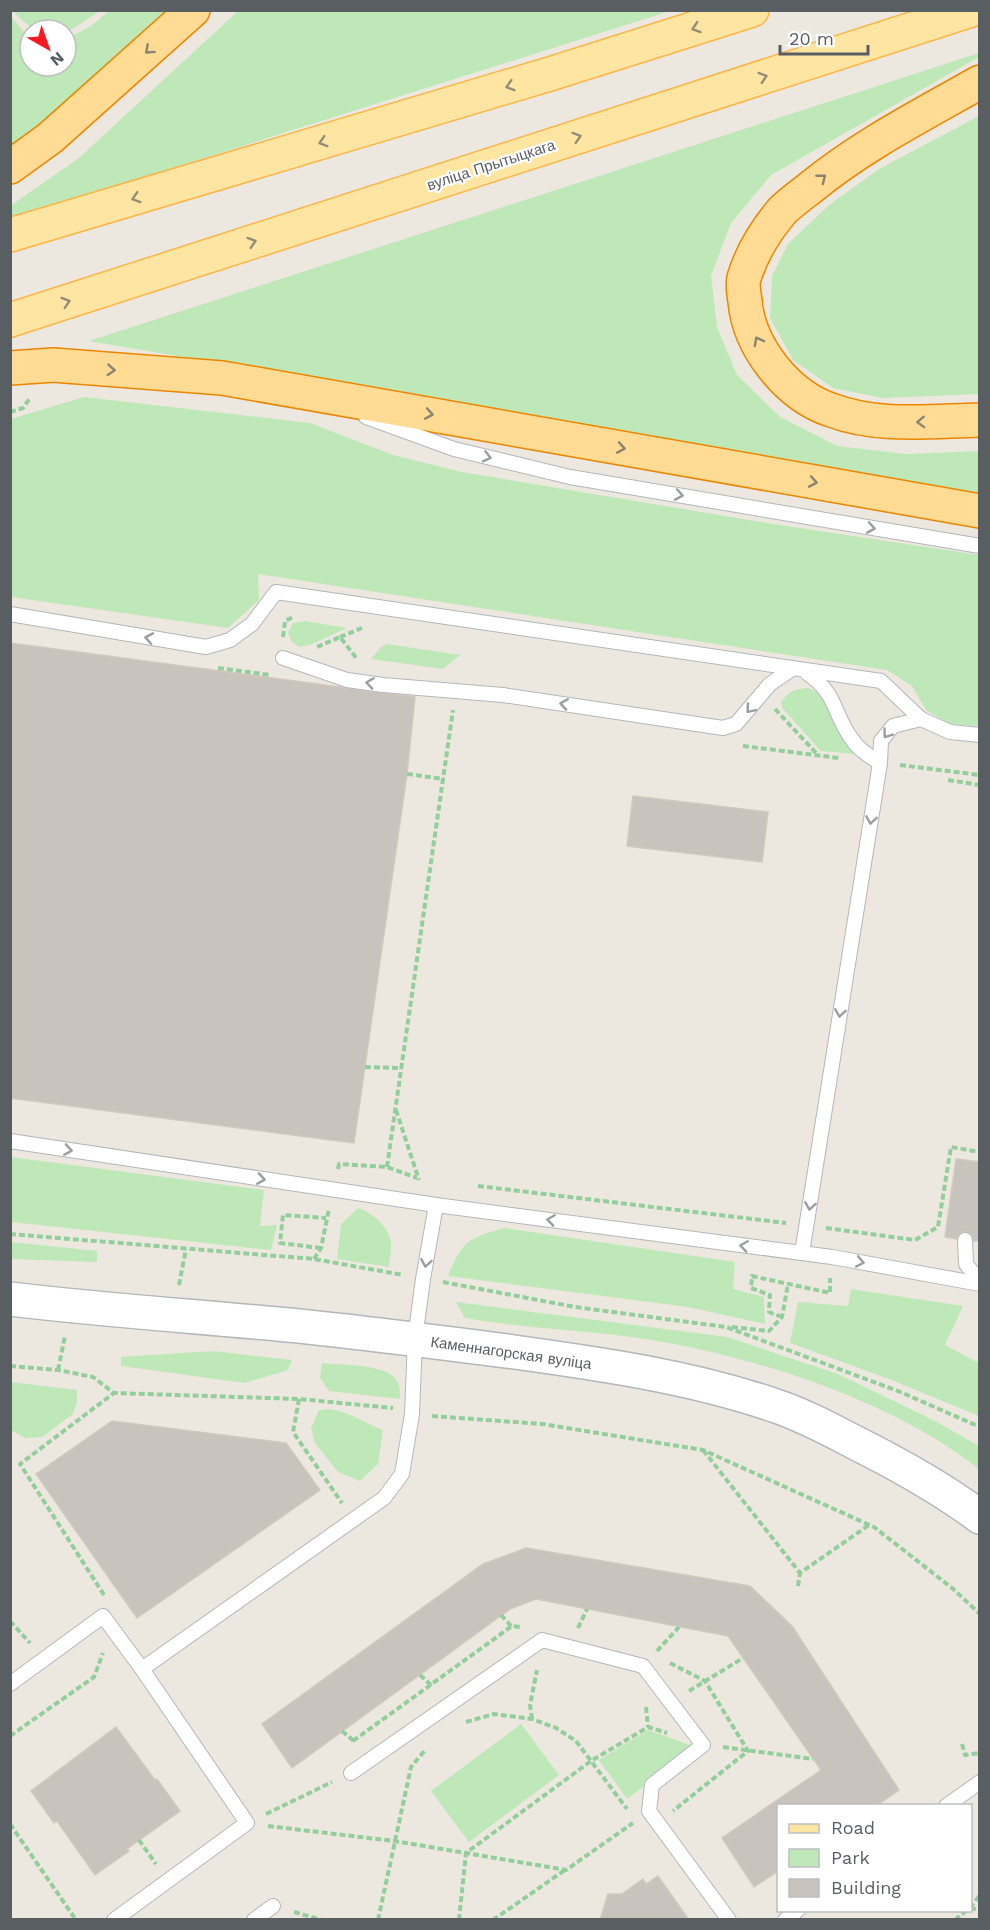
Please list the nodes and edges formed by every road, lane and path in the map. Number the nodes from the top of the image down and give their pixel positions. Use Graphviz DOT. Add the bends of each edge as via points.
graph roads {
  1 [pos="193,10"];
  2 [pos="752,10"];
  3 [pos="971,10"];
  4 [pos="980,82"];
  5 [pos="10,167"];
  6 [pos="10,235"];
  7 [pos="10,320"];
  8 [pos="10,368"];
  9 [pos="293,390"];
  10 [pos="980,420"];
  11 [pos="980,511"];
  12 [pos="980,546"];
  13 [pos="10,614"];
  14 [pos="300,614"];
  15 [pos="365,627"];
  16 [pos="340,637"];
  17 [pos="285,643"];
  18 [pos="314,648"];
  19 [pos="283,658"];
  20 [pos="360,662"];
  21 [pos="209,667"];
  22 [pos="792,669"];
  23 [pos="806,671"];
  24 [pos="280,676"];
  25 [pos="449,704"];
  26 [pos="768,717"];
  27 [pos="921,718"];
  28 [pos="980,735"];
  29 [pos="818,755"];
  30 [pos="880,763"];
  31 [pos="407,774"];
  32 [pos="444,779"];
  33 [pos="948,780"];
  34 [pos="980,786"];
  35 [pos="365,1067"];
  36 [pos="402,1068"];
  37 [pos="396,1109"];
  38 [pos="10,1141"];
  39 [pos="980,1152"];
  40 [pos="419,1179"];
  41 [pos="431,1180"];
  42 [pos="478,1186"];
  43 [pos="436,1205"];
  44 [pos="807,1226"];
  45 [pos="10,1234"];
  46 [pos="965,1240"];
  47 [pos="321,1248"];
  48 [pos="802,1253"];
  49 [pos="314,1259"];
  50 [pos="423,1279"];
  51 [pos="980,1283"];
  52 [pos="10,1299"];
  53 [pos="782,1317"];
  54 [pos="726,1327"];
  55 [pos="415,1339"];
  56 [pos="10,1366"];
  57 [pos="114,1393"];
  58 [pos="299,1399"];
  59 [pos="392,1407"];
  60 [pos="412,1414"];
  61 [pos="390,1419"];
  62 [pos="980,1427"];
  63 [pos="703,1450"];
  64 [pos="333,1510"];
  65 [pos="980,1517"];
  66 [pos="869,1525"];
  67 [pos="800,1573"];
  68 [pos="798,1586"];
  69 [pos="106,1598"];
  70 [pos="980,1614"];
  71 [pos="10,1621"];
  72 [pos="679,1627"];
  73 [pos="523,1628"];
  74 [pos="112,1629"];
  75 [pos="542,1640"];
  76 [pos="37,1650"];
  77 [pos="654,1654"];
  78 [pos="743,1658"];
  79 [pos="643,1666"];
  80 [pos="142,1669"];
  81 [pos="705,1681"];
  82 [pos="10,1684"];
  83 [pos="670,1702"];
  84 [pos="532,1719"];
  85 [pos="463,1722"];
  86 [pos="10,1736"];
  87 [pos="353,1741"];
  88 [pos="962,1744"];
  89 [pos="429,1745"];
  90 [pos="703,1745"];
  91 [pos="748,1750"];
  92 [pos="980,1753"];
  93 [pos="813,1759"];
  94 [pos="591,1761"];
  95 [pos="351,1773"];
  96 [pos="980,1782"];
  97 [pos="949,1804"];
  98 [pos="670,1813"];
  99 [pos="247,1823"];
  100 [pos="10,1824"];
  101 [pos="139,1840"];
  102 [pos="394,1841"];
  103 [pos="466,1854"];
  104 [pos="566,1870"];
  105 [pos="169,1880"];
  106 [pos="273,1906"];
  107 [pos="76,1920"];
  108 [pos="114,1920"];
  109 [pos="254,1920"];
  110 [pos="322,1920"];
  111 [pos="378,1920"];
  112 [pos="459,1920"];
  113 [pos="493,1920"];
  114 [pos="729,1920"];
  1 -- 5 [label="highway, one-way" via="50,138"];
  2 -- 6 [label="main road, one-way"];
  7 -- 3 [label="main road, вуліца Прытыцкага, one-way"];
  10 -- 4 [label="highway, one-way" via="882,423 830,410 798,392 759,345 747,318 743,280 762,240 783,210 877,141"];
  8 -- 9 [label="highway, one-way" via="53,365 222,378"];
  9 -- 11 [label="highway, one-way"];
  9 -- 12 [label="lane, one-way" via="454,449 570,477"];
  22 -- 13 [label="lane, one-way" via="276,592 252,624 230,640 206,647"];
  14 -- 17 [label="path" via="285,621"];
  15 -- 16 [label="path"];
  16 -- 18 [label="path"];
  16 -- 20 [label="path"];
  22 -- 19 [label="lane, one-way" via="770,684 736,724 723,728 503,695 346,680"];
  21 -- 24 [label="path"];
  22 -- 23 [label="lane"];
  23 -- 27 [label="lane" via="881,681"];
  23 -- 30 [label="lane" via="831,695 850,738"];
  25 -- 32 [label="path" via="453,710"];
  26 -- 29 [label="path" via="774,708"];
  27 -- 28 [label="lane" via="950,732"];
  27 -- 30 [label="lane, one-way" via="893,726 881,741"];
  30 -- 44 [label="lane, one-way"];
  31 -- 32 [label="path"];
  32 -- 36 [label="path"];
  33 -- 34 [label="path"];
  35 -- 36 [label="path"];
  36 -- 37 [label="path"];
  37 -- 40 [label="path"];
  37 -- 40 [label="path" via="387,1167"];
  38 -- 43 [label="lane, one-way"];
  39 -- 44 [label="path" via="951,1147 938,1227 915,1240"];
  40 -- 41 [label="path"];
  40 -- 43 [label="path"];
  42 -- 44 [label="path"];
  48 -- 43 [label="lane, one-way"];
  43 -- 50 [label="lane, one-way"];
  44 -- 48 [label="lane"];
  45 -- 49 [label="path"];
  46 -- 51 [label="lane" via="966,1264"];
  47 -- 47 [label="path" via="280,1243 283,1215 326,1218"];
  47 -- 49 [label="path"];
  48 -- 51 [label="lane, one-way"];
  49 -- 50 [label="path"];
  50 -- 54 [label="path" via="575,1307"];
  50 -- 55 [label="lane"];
  52 -- 55 [label="main road, Каменнагорская вуліца"];
  53 -- 53 [label="path" via="788,1284 752,1276 751,1288 770,1294 769,1312"];
  53 -- 54 [label="path" via="769,1331"];
  54 -- 62 [label="path" via="898,1391"];
  55 -- 60 [label="lane"];
  55 -- 65 [label="main road, Каменнагорская вуліца" via="570,1360 729,1391 778,1406 897,1464"];
  56 -- 57 [label="path" via="93,1377"];
  57 -- 58 [label="path"];
  57 -- 69 [label="path" via="20,1464"];
  58 -- 59 [label="path"];
  58 -- 64 [label="path" via="293,1432 343,1504"];
  59 -- 60 [label="path"];
  59 -- 61 [label="path"];
  60 -- 63 [label="path" via="542,1424"];
  60 -- 80 [label="lane" via="402,1474 384,1498"];
  63 -- 66 [label="path"];
  63 -- 67 [label="path"];
  66 -- 67 [label="path"];
  66 -- 70 [label="path"];
  67 -- 68 [label="path"];
  71 -- 76 [label="path"];
  72 -- 77 [label="path"];
  73 -- 87 [label="path" via="512,1626"];
  74 -- 80 [label="lane"];
  74 -- 82 [label="lane" via="103,1616"];
  74 -- 86 [label="path" via="94,1677"];
  75 -- 79 [label="lane"];
  75 -- 84 [label="path" via="530,1706"];
  75 -- 95 [label="lane"];
  77 -- 79 [label="path"];
  77 -- 81 [label="path"];
  78 -- 81 [label="path"];
  79 -- 83 [label="lane"];
  80 -- 99 [label="lane"];
  81 -- 83 [label="path"];
  81 -- 91 [label="path"];
  83 -- 90 [label="lane"];
  84 -- 85 [label="path" via="494,1714"];
  84 -- 94 [label="path" via="576,1741"];
  88 -- 92 [label="path" via="965,1755"];
  89 -- 102 [label="path" via="411,1767"];
  90 -- 91 [label="path"];
  90 -- 94 [label="path" via="648,1727"];
  90 -- 114 [label="lane" via="652,1785 649,1811"];
  91 -- 93 [label="path"];
  91 -- 98 [label="path"];
  94 -- 103 [label="path"];
  94 -- 104 [label="path" via="635,1821"];
  95 -- 99 [label="path"];
  96 -- 97 [label="lane"];
  99 -- 102 [label="path"];
  99 -- 105 [label="lane"];
  100 -- 107 [label="path"];
  101 -- 105 [label="path"];
  102 -- 103 [label="path"];
  102 -- 111 [label="path"];
  103 -- 104 [label="path"];
  103 -- 112 [label="path"];
  104 -- 113 [label="path"];
  105 -- 108 [label="lane"];
  106 -- 109 [label="lane"];
  106 -- 110 [label="path"];
}
